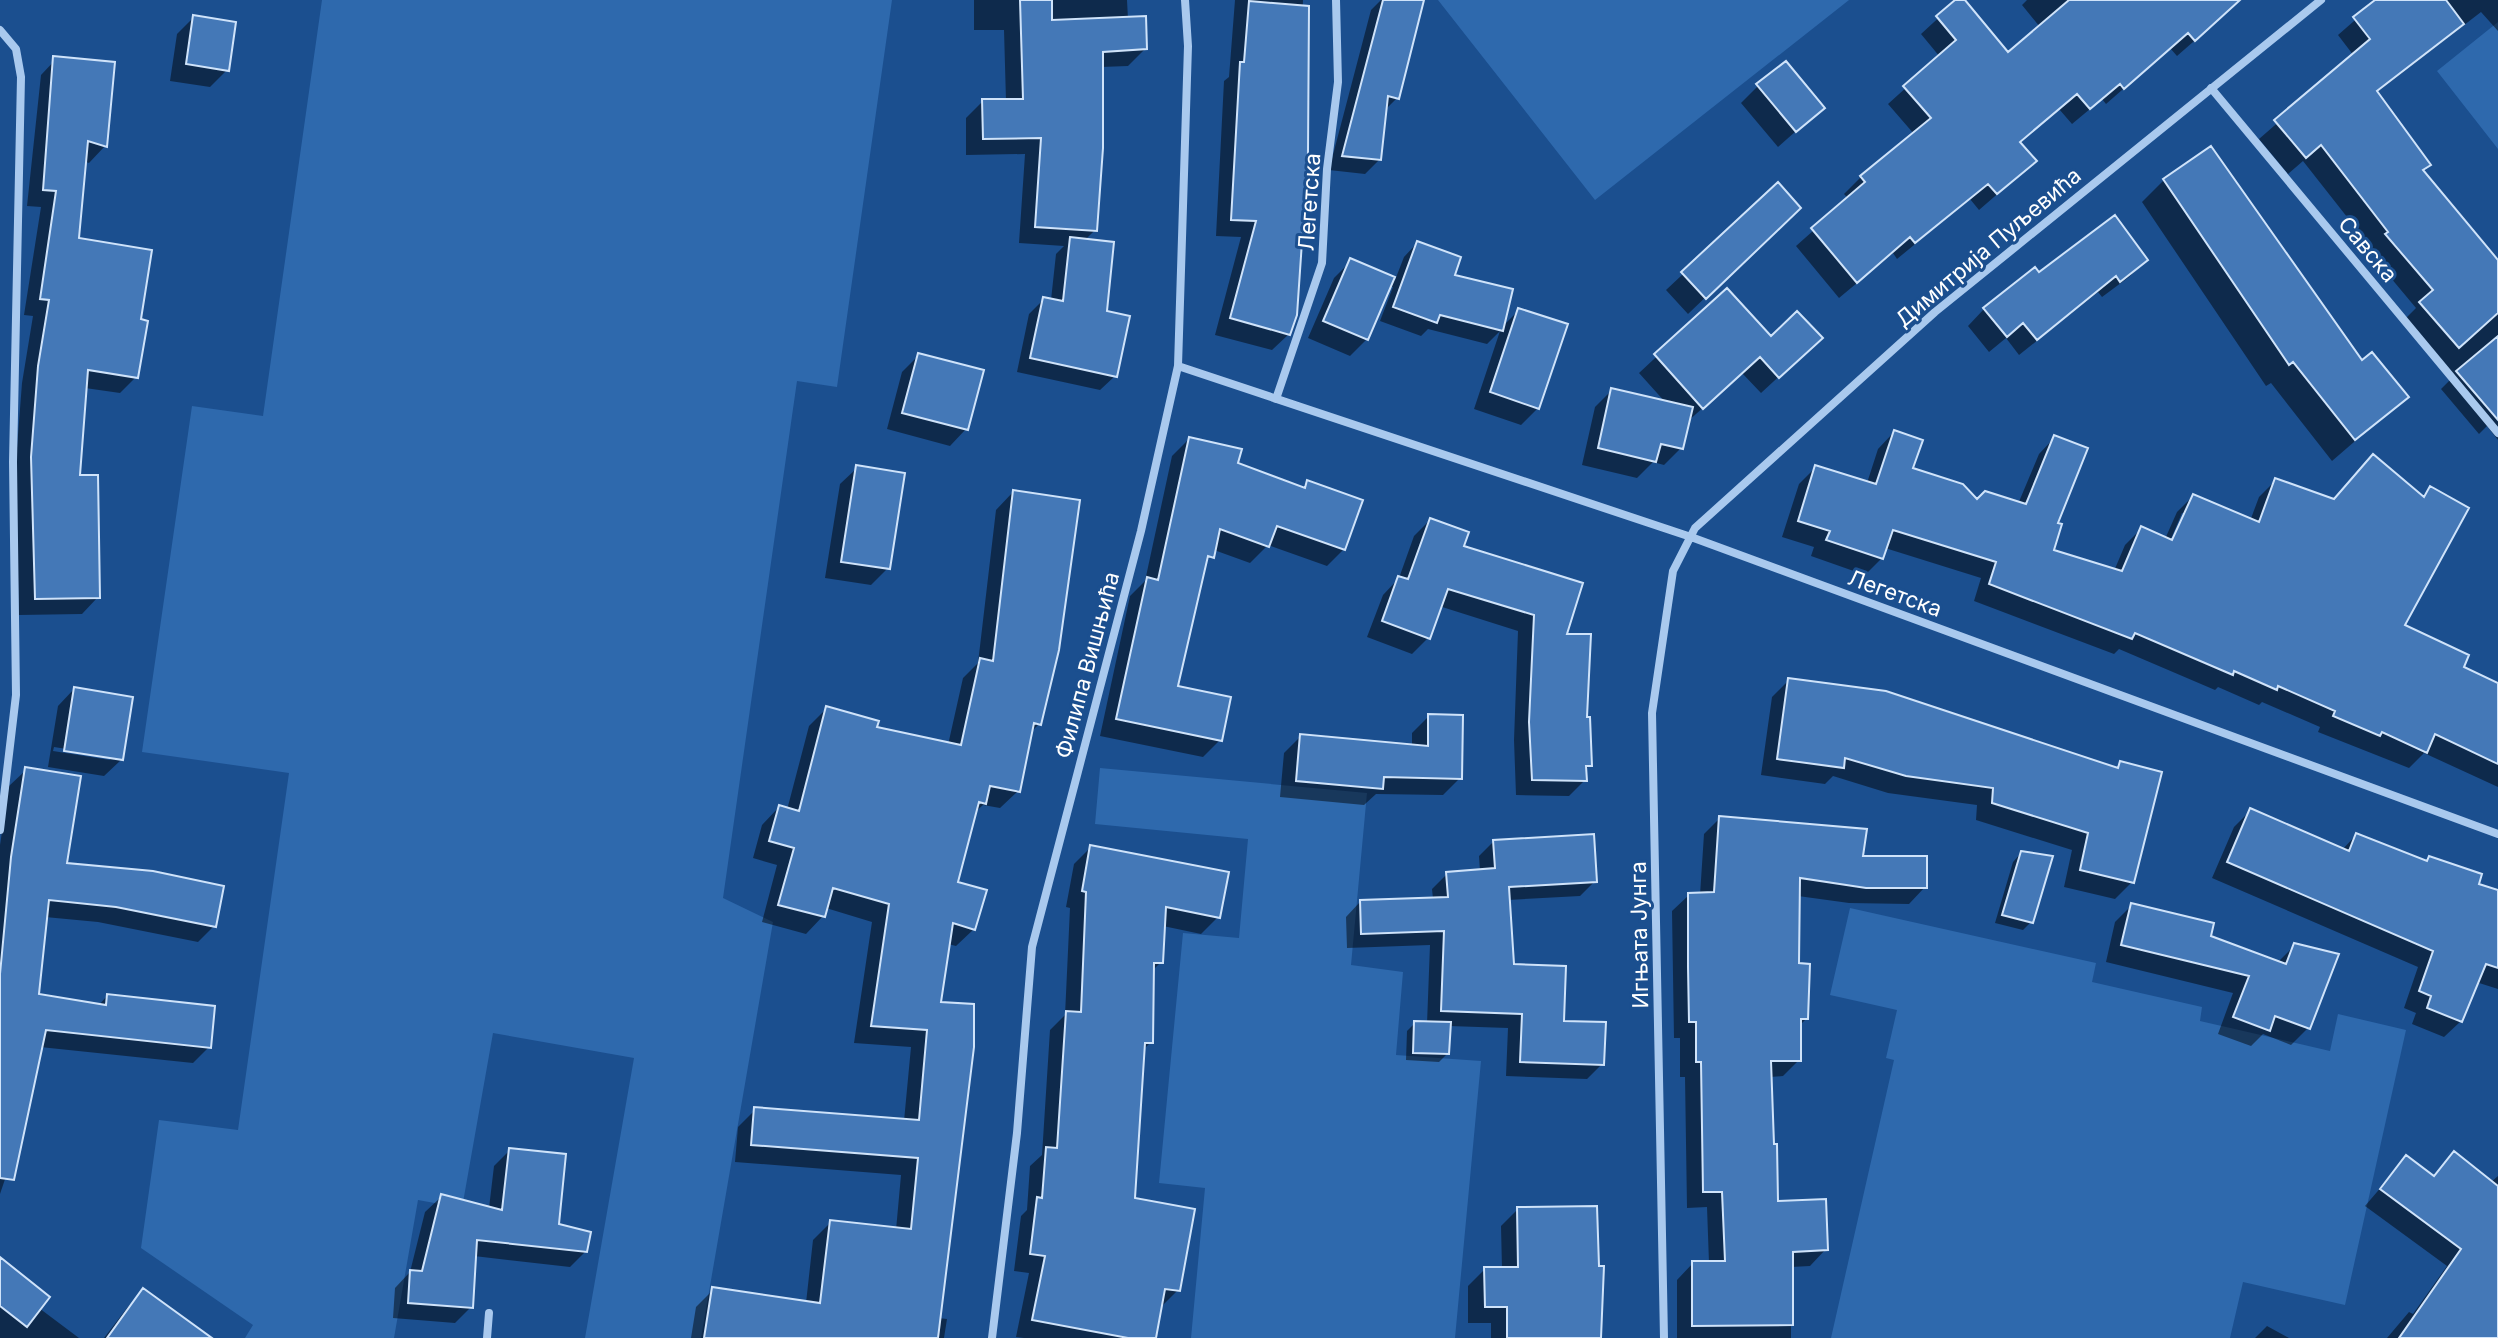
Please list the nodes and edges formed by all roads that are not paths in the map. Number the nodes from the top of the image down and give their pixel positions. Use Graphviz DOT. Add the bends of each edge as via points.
graph roads {
  1 [pos="1185,0"];
  2 [pos="1336,0"];
  3 [pos="2321,0"];
  4 [pos="0,30"];
  5 [pos="2211,88"];
  6 [pos="1178,366"];
  7 [pos="1276,399"];
  8 [pos="2498,433"];
  9 [pos="1691,537"];
  10 [pos="4,753"];
  11 [pos="0,830"];
  12 [pos="2498,834"];
  13 [pos="489,1313"];
  14 [pos="487,1338"];
  15 [pos="992,1338"];
  16 [pos="1664,1338"];
  1 -- 6 [label="street, Филипа Вишњића"];
  2 -- 7 [label="street, Легетска" via="1338,82 1322,263"];
  3 -- 5 [label="street, Димитрија Пуљевића"];
  4 -- 10 [label="street" via="16,49 21,77 13,462 16,695"];
  5 -- 8 [label="street, Савска"];
  5 -- 9 [label="street, Димитрија Пуљевића" via="1935,312 1726,499"];
  6 -- 7 [label="street, Легетска"];
  6 -- 15 [label="street, Филипа Вишњића" via="1141,531 1032,947 1017,1133"];
  7 -- 9 [label="street, Легетска"];
  9 -- 12 [label="street, Легетска"];
  9 -- 16 [label="street, Игњата Јунга" via="1673,571 1652,713"];
  10 -- 11 [label="street"];
  13 -- 14 [label="street"];
}
